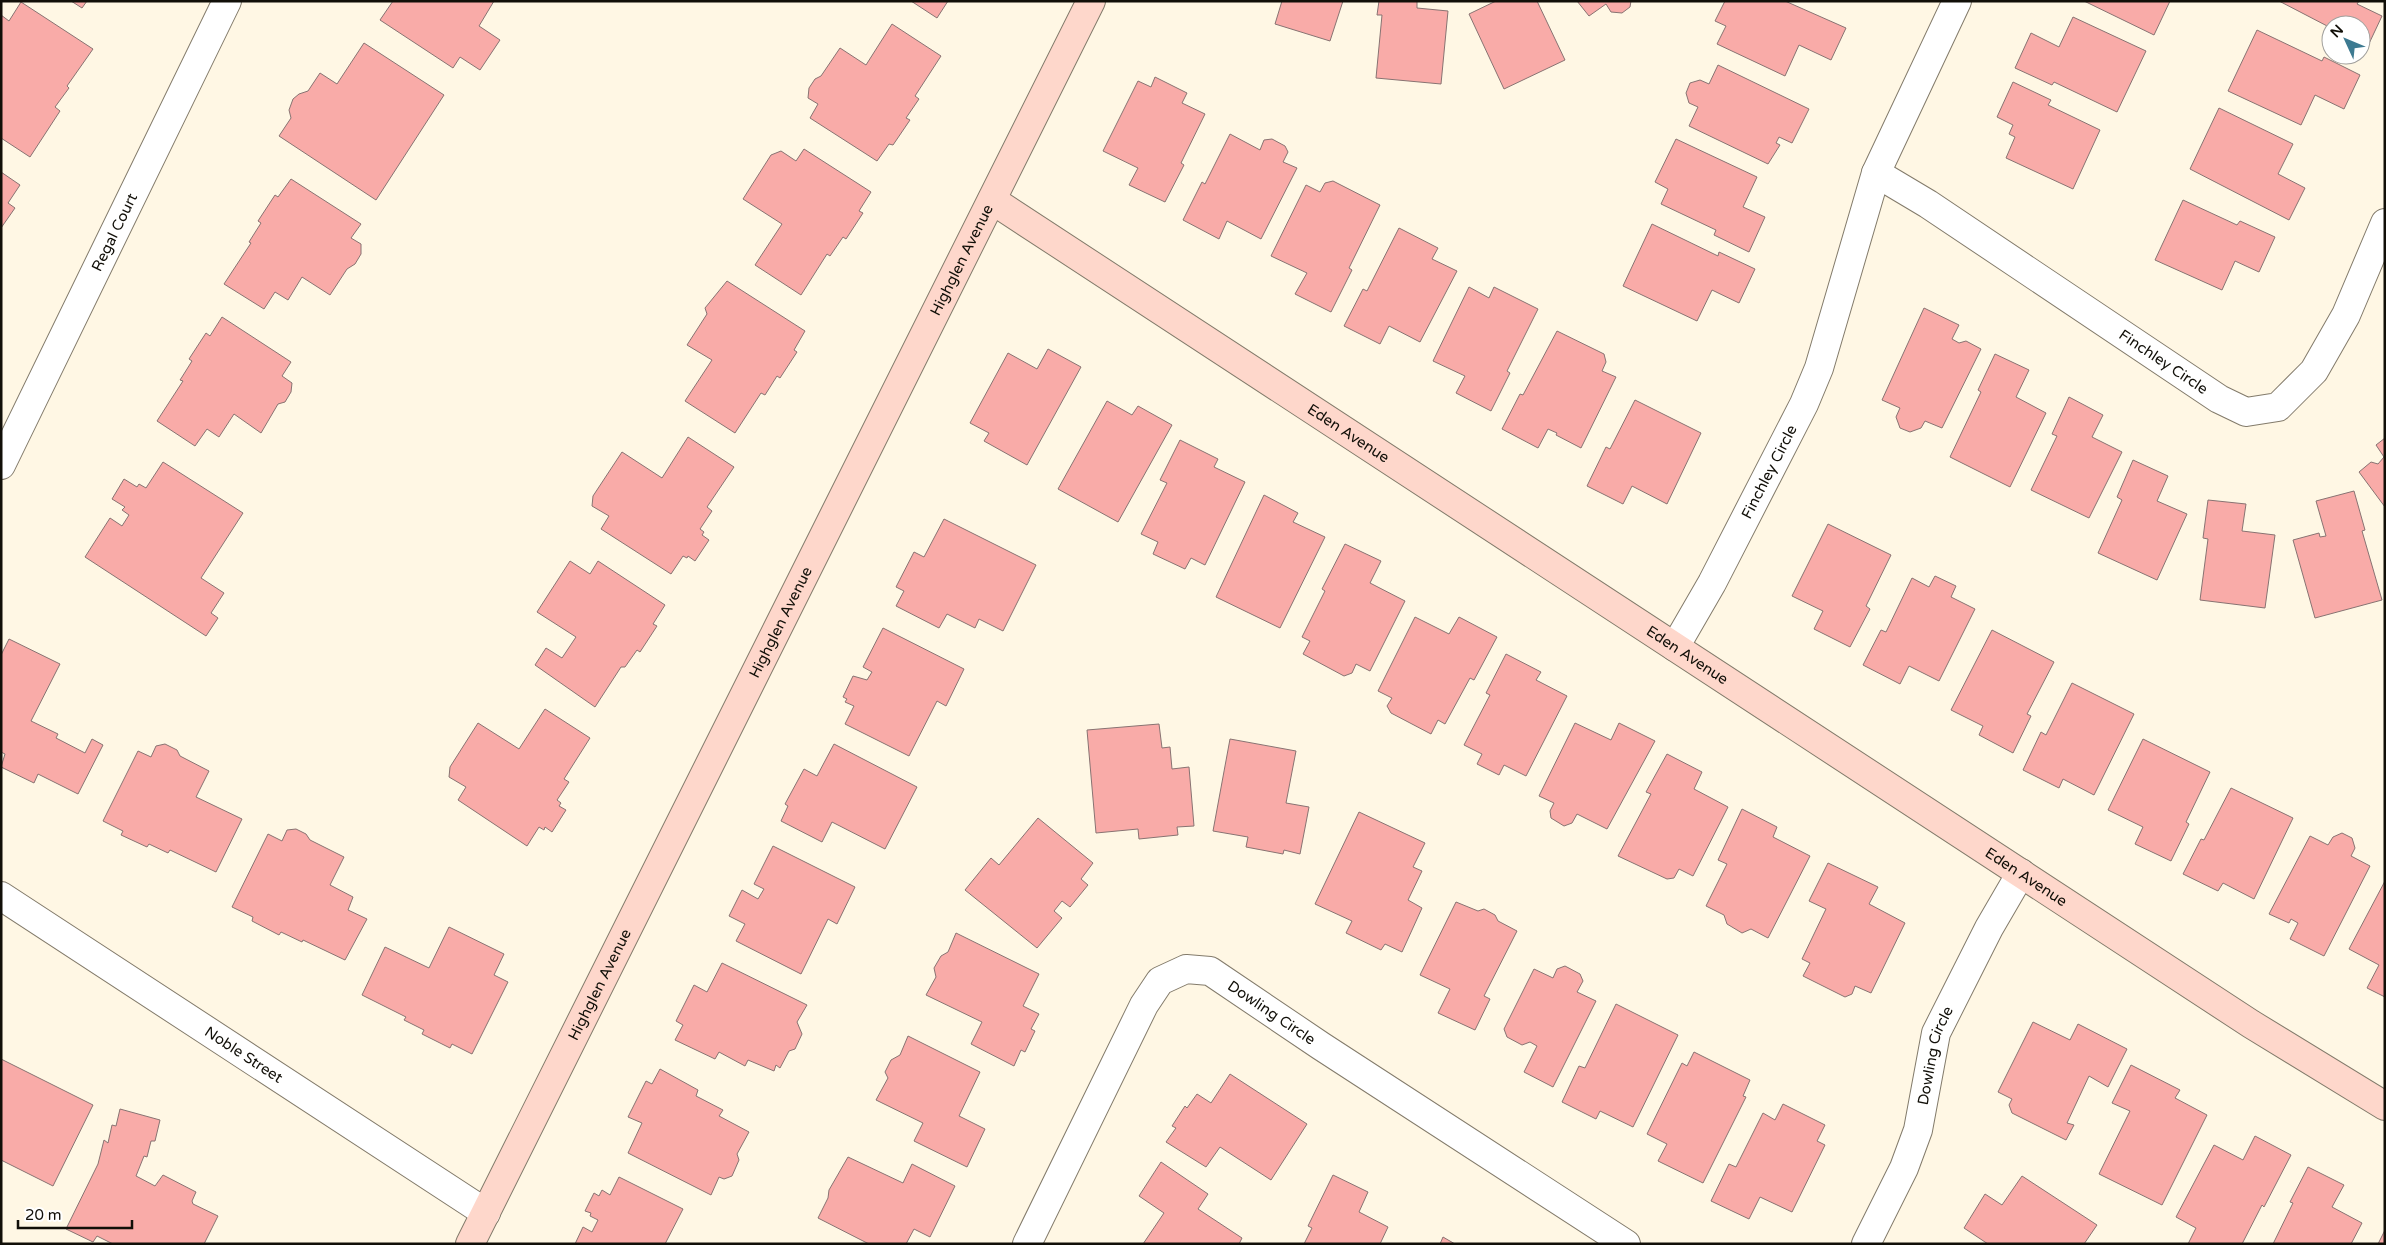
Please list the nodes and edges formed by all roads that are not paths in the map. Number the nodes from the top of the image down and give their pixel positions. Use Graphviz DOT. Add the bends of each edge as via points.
graph roads {
  1 [pos="228,1"];
  2 [pos="1091,1"];
  3 [pos="1957,1"];
  4 [pos="1876,173"];
  5 [pos="992,200"];
  6 [pos="2385,223"];
  7 [pos="1,465"];
  8 [pos="1675,647"];
  9 [pos="2021,873"];
  10 [pos="1,896"];
  11 [pos="2385,1106"];
  12 [pos="486,1213"];
  13 [pos="470,1244"];
  14 [pos="1027,1244"];
  15 [pos="1626,1244"];
  16 [pos="1866,1244"];
  1 -- 7 [label="street, Regal Court"];
  2 -- 5 [label="street, Highglen Avenue"];
  3 -- 4 [label="street, Finchley Circle"];
  4 -- 6 [label="street, Finchley Circle" via="1928,204 2218,399 2246,412 2278,407 2314,371 2346,315"];
  4 -- 8 [label="street, Finchley Circle" via="1819,368 1804,404 1712,583"];
  5 -- 8 [label="street, Eden Avenue"];
  5 -- 12 [label="street, Highglen Avenue"];
  8 -- 9 [label="street, Eden Avenue"];
  9 -- 11 [label="street, Eden Avenue" via="2251,1024"];
  9 -- 16 [label="street, Dowling Circle" via="1936,1033 1918,1130 1904,1168"];
  10 -- 12 [label="street, Noble Street"];
  12 -- 13 [label="street, Highglen Avenue"];
  14 -- 15 [label="street, Dowling Circle" via="1144,1005 1160,981 1186,969 1210,971"];
}
